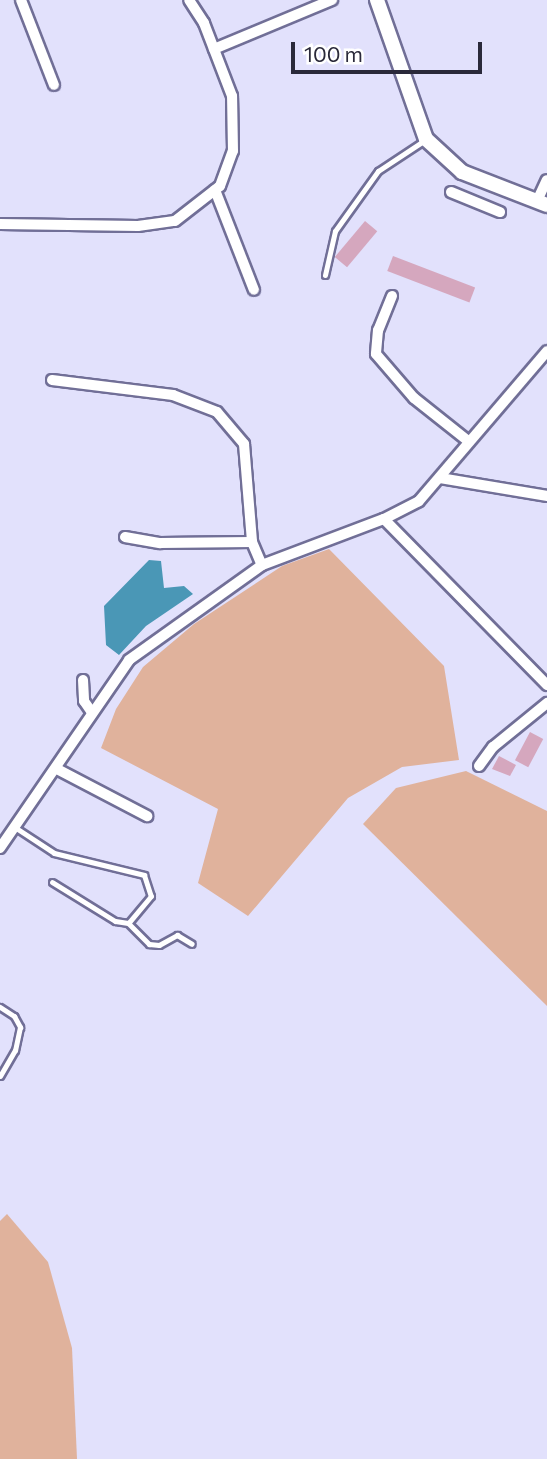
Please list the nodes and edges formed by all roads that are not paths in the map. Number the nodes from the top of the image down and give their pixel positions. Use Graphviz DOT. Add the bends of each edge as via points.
graph roads {
  1 [pos="21,0"];
  2 [pos="189,0"];
  3 [pos="332,0"];
  4 [pos="377,0"];
  5 [pos="214,49"];
  6 [pos="54,85"];
  7 [pos="426,139"];
  8 [pos="547,180"];
  9 [pos="488,184"];
  10 [pos="215,190"];
  11 [pos="451,192"];
  12 [pos="482,203"];
  13 [pos="542,203"];
  14 [pos="500,212"];
  15 [pos="0,224"];
  16 [pos="325,275"];
  17 [pos="254,290"];
  18 [pos="392,296"];
  19 [pos="547,351"];
  20 [pos="52,380"];
  21 [pos="468,441"];
  22 [pos="440,478"];
  23 [pos="547,495"];
  24 [pos="384,519"];
  25 [pos="125,537"];
  26 [pos="251,542"];
  27 [pos="262,565"];
  28 [pos="83,680"];
  29 [pos="547,685"];
  30 [pos="547,703"];
  31 [pos="91,712"];
  32 [pos="479,766"];
  33 [pos="57,769"];
  34 [pos="146,816"];
  35 [pos="16,828"];
  36 [pos="0,848"];
  37 [pos="52,882"];
  38 [pos="128,923"];
  39 [pos="192,944"];
  40 [pos="0,1007"];
  41 [pos="0,1076"];
  1 -- 6 [label="street"];
  2 -- 5 [label="street"];
  3 -- 5 [label="street"];
  4 -- 7 [label="street"];
  5 -- 10 [label="street" via="232,96 234,131 229,167"];
  7 -- 9 [label="street" via="445,160"];
  7 -- 16 [label="lane" via="378,171 335,231"];
  8 -- 13 [label="street"];
  9 -- 12 [label="street"];
  9 -- 13 [label="street"];
  10 -- 15 [label="street" via="175,221 138,226"];
  10 -- 17 [label="street"];
  11 -- 12 [label="street"];
  12 -- 14 [label="street"];
  18 -- 21 [label="street" via="376,354 391,376"];
  19 -- 21 [label="street"];
  20 -- 26 [label="street" via="173,395 217,412 244,444"];
  21 -- 22 [label="street"];
  22 -- 23 [label="street"];
  22 -- 24 [label="street" via="419,501"];
  24 -- 27 [label="street"];
  24 -- 29 [label="street"];
  25 -- 26 [label="street" via="160,542"];
  26 -- 27 [label="street"];
  27 -- 31 [label="street" via="130,660"];
  28 -- 31 [label="street" via="84,701"];
  30 -- 32 [label="street" via="493,747"];
  31 -- 33 [label="street"];
  33 -- 34 [label="street"];
  33 -- 35 [label="street"];
  35 -- 36 [label="street"];
  35 -- 38 [label="lane" via="54,853 144,875 151,896"];
  37 -- 38 [label="lane" via="115,921"];
  38 -- 39 [label="lane" via="149,944 159,945 177,935"];
  40 -- 41 [label="lane" via="14,1016 20,1027 15,1050"];
}
